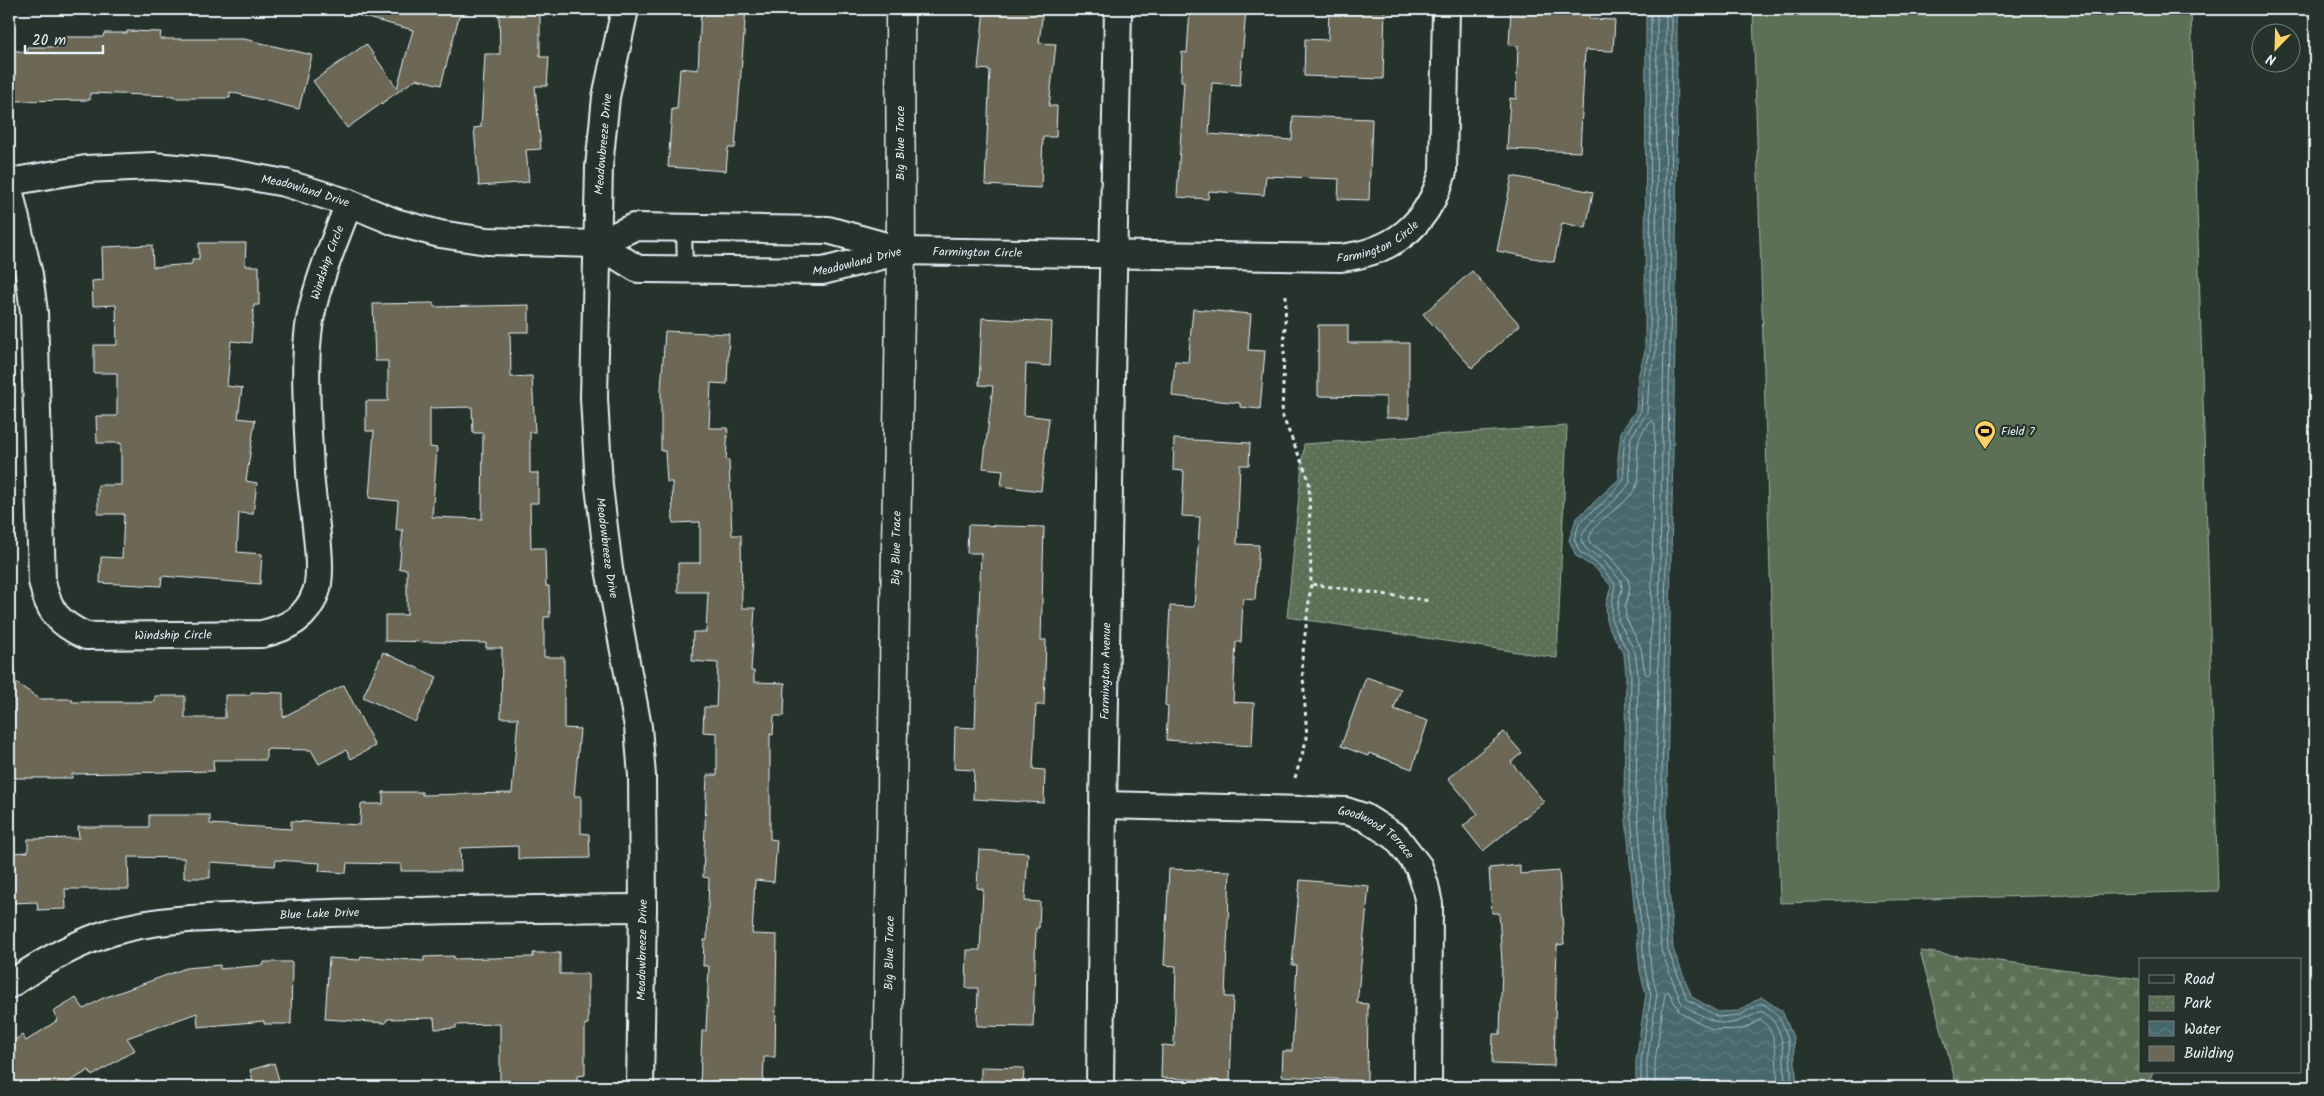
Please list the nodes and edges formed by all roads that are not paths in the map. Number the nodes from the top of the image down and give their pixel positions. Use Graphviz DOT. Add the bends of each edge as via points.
graph roads {
  1 [pos="625,9"];
  2 [pos="900,9"];
  3 [pos="1118,9"];
  4 [pos="1446,9"];
  5 [pos="9,182"];
  6 [pos="9,189"];
  7 [pos="349,203"];
  8 [pos="684,228"];
  9 [pos="597,244"];
  10 [pos="901,251"];
  11 [pos="1114,254"];
  12 [pos="685,269"];
  13 [pos="1103,805"];
  14 [pos="643,908"];
  15 [pos="9,985"];
  16 [pos="640,1087"];
  17 [pos="887,1087"];
  18 [pos="1100,1087"];
  19 [pos="1428,1087"];
  1 -- 9 [label="street, Meadowbreeze Drive" via="606,97 599,167"];
  2 -- 10 [label="street, Big Blue Trace"];
  3 -- 11 [label="street"];
  4 -- 11 [label="street, Farmington Circle" via="1443,172 1429,207 1404,235 1377,251 1340,258"];
  5 -- 7 [label="street, Meadowland Drive" via="86,169 153,166 225,172 276,182"];
  6 -- 7 [label="street, Windship Circle" via="34,312 42,581 46,599 55,616 68,628 86,636 262,634 280,630 297,621 309,607 317,590 318,566 310,473 307,356 311,317 321,278"];
  7 -- 9 [label="street, Meadowland Drive" via="395,222 486,242"];
  8 -- 9 [label="street, Meadowland Drive" via="634,228"];
  8 -- 10 [label="street, Meadowland Drive" via="828,230"];
  8 -- 12 [label="lane"];
  9 -- 12 [label="street, Meadowland Drive" via="638,269"];
  9 -- 14 [label="street, Meadowbreeze Drive" via="594,398 599,486 609,569 638,727 642,776"];
  10 -- 11 [label="street, Farmington Circle"];
  10 -- 12 [label="street, Meadowland Drive" via="823,271"];
  10 -- 17 [label="street, Big Blue Trace"];
  11 -- 13 [label="street, Farmington Avenue"];
  13 -- 18 [label="street, Farmington Avenue"];
  13 -- 19 [label="street, Goodwood Terrace" via="1346,811 1364,817 1396,838 1419,868 1429,904"];
  14 -- 15 [label="street, Blue Lake Drive" via="362,911 176,920 112,932 72,947"];
  14 -- 16 [label="street, Meadowbreeze Drive"];
}
